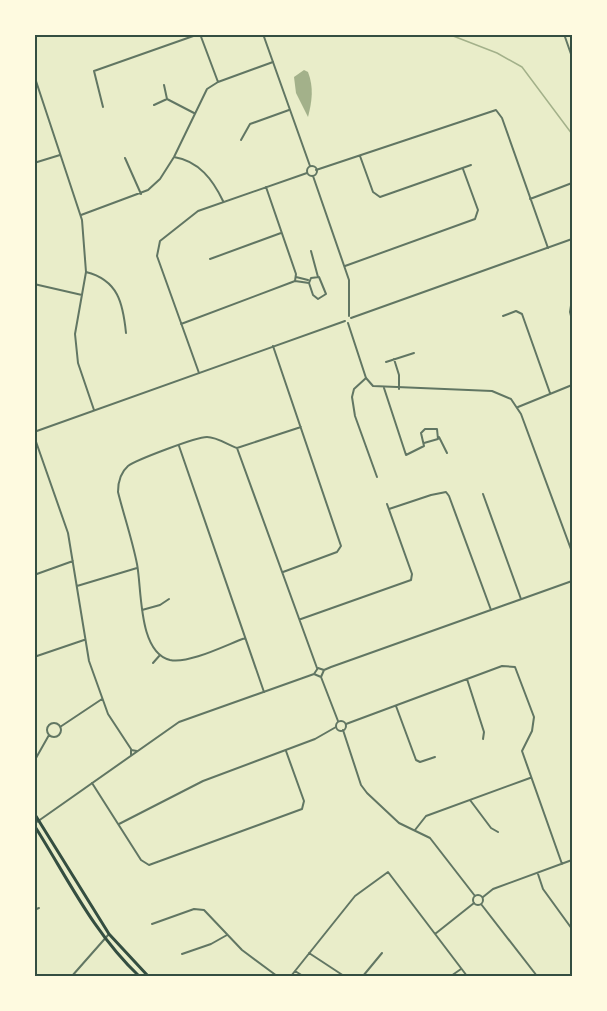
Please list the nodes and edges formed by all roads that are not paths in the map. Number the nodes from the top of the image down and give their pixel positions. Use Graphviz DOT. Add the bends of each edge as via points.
graph roads {
  1 [pos="200,34"];
  2 [pos="263,34"];
  3 [pos="564,34"];
  4 [pos="573,57"];
  5 [pos="273,62"];
  6 [pos="34,75"];
  7 [pos="218,82"];
  8 [pos="164,85"];
  9 [pos="167,99"];
  10 [pos="154,105"];
  11 [pos="103,107"];
  12 [pos="290,110"];
  13 [pos="194,113"];
  14 [pos="241,140"];
  15 [pos="61,154"];
  16 [pos="174,156"];
  17 [pos="360,156"];
  18 [pos="125,158"];
  19 [pos="34,164"];
  20 [pos="471,165"];
  21 [pos="310,166"];
  22 [pos="463,169"];
  23 [pos="316,170"];
  24 [pos="307,172"];
  25 [pos="313,176"];
  26 [pos="573,183"];
  27 [pos="266,187"];
  28 [pos="141,194"];
  29 [pos="530,198"];
  30 [pos="223,202"];
  31 [pos="81,215"];
  32 [pos="477,216"];
  33 [pos="481,218"];
  34 [pos="281,233"];
  35 [pos="572,240"];
  36 [pos="548,248"];
  37 [pos="312,251"];
  38 [pos="210,259"];
  39 [pos="345,266"];
  40 [pos="86,272"];
  41 [pos="318,277"];
  42 [pos="296,279"];
  43 [pos="309,281"];
  44 [pos="34,284"];
  45 [pos="82,295"];
  46 [pos="573,299"];
  47 [pos="503,316"];
  48 [pos="350,317"];
  49 [pos="573,320"];
  50 [pos="347,322"];
  51 [pos="181,324"];
  52 [pos="126,333"];
  53 [pos="273,346"];
  54 [pos="414,352"];
  55 [pos="394,359"];
  56 [pos="386,362"];
  57 [pos="199,374"];
  58 [pos="366,378"];
  59 [pos="571,386"];
  60 [pos="384,388"];
  61 [pos="399,389"];
  62 [pos="550,393"];
  63 [pos="518,407"];
  64 [pos="94,410"];
  65 [pos="301,427"];
  66 [pos="34,434"];
  67 [pos="439,437"];
  68 [pos="424,443"];
  69 [pos="179,446"];
  70 [pos="237,448"];
  71 [pos="447,453"];
  72 [pos="377,477"];
  73 [pos="483,494"];
  74 [pos="387,504"];
  75 [pos="389,509"];
  76 [pos="573,552"];
  77 [pos="73,561"];
  78 [pos="138,568"];
  79 [pos="283,572"];
  80 [pos="34,574"];
  81 [pos="573,581"];
  82 [pos="77,586"];
  83 [pos="169,599"];
  84 [pos="521,599"];
  85 [pos="141,610"];
  86 [pos="491,610"];
  87 [pos="300,619"];
  88 [pos="245,638"];
  89 [pos="84,640"];
  90 [pos="160,655"];
  91 [pos="34,657"];
  92 [pos="153,663"];
  93 [pos="317,668"];
  94 [pos="324,670"];
  95 [pos="314,674"];
  96 [pos="321,677"];
  97 [pos="467,679"];
  98 [pos="264,692"];
  99 [pos="102,699"];
  100 [pos="396,706"];
  101 [pos="338,721"];
  102 [pos="346,724"];
  103 [pos="60,726"];
  104 [pos="336,727"];
  105 [pos="343,730"];
  106 [pos="49,735"];
  107 [pos="483,739"];
  108 [pos="131,749"];
  109 [pos="137,751"];
  110 [pos="286,751"];
  111 [pos="131,755"];
  112 [pos="435,757"];
  113 [pos="36,758"];
  114 [pos="530,778"];
  115 [pos="92,783"];
  116 [pos="470,800"];
  117 [pos="34,813"];
  118 [pos="39,821"];
  119 [pos="34,824"];
  120 [pos="119,824"];
  121 [pos="415,830"];
  122 [pos="498,832"];
  123 [pos="573,860"];
  124 [pos="562,864"];
  125 [pos="538,873"];
  126 [pos="475,896"];
  127 [pos="483,897"];
  128 [pos="474,903"];
  129 [pos="481,904"];
  130 [pos="39,908"];
  131 [pos="34,910"];
  132 [pos="573,921"];
  133 [pos="567,922"];
  134 [pos="152,924"];
  135 [pos="573,929"];
  136 [pos="109,934"];
  137 [pos="435,934"];
  138 [pos="227,935"];
  139 [pos="105,938"];
  140 [pos="309,953"];
  141 [pos="381,953"];
  142 [pos="182,954"];
  143 [pos="461,969"];
  144 [pos="295,971"];
  145 [pos="72,976"];
  146 [pos="140,976"];
  147 [pos="148,976"];
  148 [pos="277,976"];
  149 [pos="291,976"];
  150 [pos="303,976"];
  151 [pos="344,976"];
  152 [pos="363,976"];
  153 [pos="451,976"];
  154 [pos="467,976"];
  155 [pos="537,976"];
  1 -- 7 [label="street"];
  1 -- 11 [label="street" via="94,71"];
  2 -- 5 [label="street"];
  3 -- 4 [label="street"];
  5 -- 7 [label="street"];
  5 -- 12 [label="street"];
  6 -- 15 [label="street"];
  7 -- 13 [label="street" via="207,89"];
  8 -- 9 [label="street"];
  9 -- 10 [label="street"];
  9 -- 13 [label="street"];
  12 -- 14 [label="street" via="250,124"];
  12 -- 21 [label="street"];
  13 -- 16 [label="street"];
  15 -- 19 [label="street"];
  15 -- 31 [label="street"];
  16 -- 28 [label="street" via="157,182"];
  16 -- 30 [label="street" via="207,174"];
  17 -- 22 [label="street" via="377,198"];
  17 -- 23 [label="street"];
  17 -- 29 [label="street" via="496,110"];
  18 -- 28 [label="street"];
  20 -- 22 [label="street"];
  21 -- 23 [label="street"];
  21 -- 24 [label="street"];
  22 -- 32 [label="street"];
  23 -- 25 [label="street"];
  24 -- 25 [label="street"];
  24 -- 27 [label="street"];
  25 -- 39 [label="street"];
  26 -- 29 [label="street"];
  27 -- 30 [label="street"];
  27 -- 34 [label="street"];
  28 -- 31 [label="street"];
  29 -- 36 [label="street"];
  30 -- 51 [label="street" via="193,213 157,248"];
  31 -- 40 [label="street"];
  32 -- 33 [label="street"];
  32 -- 39 [label="street"];
  34 -- 38 [label="street"];
  34 -- 42 [label="street"];
  35 -- 36 [label="street"];
  36 -- 48 [label="street"];
  37 -- 41 [label="street"];
  39 -- 48 [label="street"];
  40 -- 45 [label="street"];
  40 -- 52 [label="street" via="111,283"];
  41 -- 43 [label="street"];
  41 -- 43 [label="street" via="326,292 324,297 315,298"];
  42 -- 43 [label="street"];
  42 -- 51 [label="street"];
  44 -- 45 [label="street"];
  45 -- 64 [label="street" via="75,345"];
  46 -- 49 [label="street"];
  47 -- 62 [label="street" via="516,311 522,314"];
  48 -- 50 [label="street"];
  48 -- 50 [label="street"];
  50 -- 53 [label="street"];
  50 -- 58 [label="street"];
  51 -- 57 [label="street"];
  53 -- 57 [label="street"];
  53 -- 65 [label="street"];
  54 -- 55 [label="street"];
  55 -- 56 [label="street"];
  55 -- 61 [label="street"];
  57 -- 64 [label="street"];
  58 -- 60 [label="street" via="373,386"];
  58 -- 72 [label="street" via="354,389 352,404"];
  59 -- 62 [label="street"];
  60 -- 61 [label="street"];
  60 -- 68 [label="street" via="406,455"];
  61 -- 63 [label="street" via="492,391 503,394"];
  62 -- 63 [label="street"];
  63 -- 76 [label="street"];
  64 -- 66 [label="street"];
  65 -- 70 [label="street"];
  65 -- 79 [label="street" via="341,546 337,552"];
  66 -- 77 [label="street" via="64,518"];
  67 -- 68 [label="street"];
  67 -- 68 [label="street" via="437,429 425,429 421,433"];
  67 -- 71 [label="street"];
  69 -- 70 [label="street" via="208,437"];
  69 -- 78 [label="street" via="132,464 119,481 118,492"];
  69 -- 88 [label="street"];
  70 -- 79 [label="street"];
  73 -- 84 [label="street"];
  74 -- 75 [label="street"];
  75 -- 86 [label="street" via="446,492"];
  75 -- 87 [label="street" via="411,580"];
  77 -- 80 [label="street"];
  77 -- 82 [label="street"];
  78 -- 82 [label="street"];
  78 -- 85 [label="street"];
  79 -- 87 [label="street"];
  81 -- 84 [label="street"];
  82 -- 89 [label="street"];
  83 -- 85 [label="street"];
  84 -- 86 [label="street"];
  85 -- 90 [label="street" via="151,643"];
  86 -- 94 [label="street"];
  87 -- 93 [label="street"];
  88 -- 90 [label="street" via="181,660"];
  88 -- 98 [label="street"];
  89 -- 91 [label="street"];
  89 -- 99 [label="street"];
  90 -- 92 [label="street"];
  93 -- 94 [label="street"];
  93 -- 95 [label="street"];
  94 -- 96 [label="street"];
  95 -- 96 [label="street"];
  95 -- 98 [label="street"];
  96 -- 101 [label="street"];
  97 -- 100 [label="street"];
  97 -- 107 [label="street"];
  97 -- 114 [label="street" via="502,666 515,667 534,717 522,751"];
  98 -- 109 [label="street" via="179,722"];
  99 -- 103 [label="street"];
  99 -- 108 [label="street"];
  100 -- 102 [label="street"];
  100 -- 112 [label="street" via="416,760"];
  101 -- 102 [label="street"];
  101 -- 104 [label="street"];
  102 -- 105 [label="street"];
  103 -- 106 [label="street" via="61,733"];
  103 -- 106 [label="street" via="49,725"];
  104 -- 105 [label="street"];
  104 -- 110 [label="street"];
  105 -- 121 [label="street" via="367,793 399,823"];
  106 -- 113 [label="street"];
  108 -- 109 [label="street"];
  108 -- 111 [label="street"];
  109 -- 111 [label="street"];
  110 -- 120 [label="street" via="203,781"];
  110 -- 120 [label="street" via="304,801 300,811 149,865 141,860"];
  111 -- 115 [label="street"];
  114 -- 116 [label="street"];
  114 -- 124 [label="street"];
  115 -- 118 [label="street"];
  115 -- 120 [label="street"];
  116 -- 121 [label="street" via="426,816"];
  116 -- 122 [label="street"];
  117 -- 118 [label="main road"];
  118 -- 119 [label="street"];
  118 -- 136 [label="main road"];
  119 -- 139 [label="main road"];
  121 -- 126 [label="street" via="436,843"];
  123 -- 124 [label="street"];
  124 -- 125 [label="street"];
  125 -- 127 [label="street" via="493,889"];
  125 -- 133 [label="street" via="543,889"];
  126 -- 127 [label="street"];
  126 -- 128 [label="street"];
  127 -- 129 [label="street"];
  128 -- 129 [label="street"];
  128 -- 137 [label="street"];
  129 -- 155 [label="street"];
  130 -- 131 [label="street"];
  132 -- 133 [label="street"];
  133 -- 135 [label="street"];
  134 -- 138 [label="street" via="199,908"];
  136 -- 139 [label="street"];
  136 -- 147 [label="main road"];
  137 -- 140 [label="street" via="388,872 354,896"];
  137 -- 143 [label="street"];
  138 -- 142 [label="street"];
  138 -- 148 [label="street"];
  139 -- 145 [label="street"];
  139 -- 146 [label="main road"];
  140 -- 144 [label="street"];
  140 -- 151 [label="street"];
  141 -- 152 [label="street"];
  143 -- 153 [label="street"];
  143 -- 154 [label="street"];
  144 -- 149 [label="street"];
  144 -- 150 [label="street"];
}
